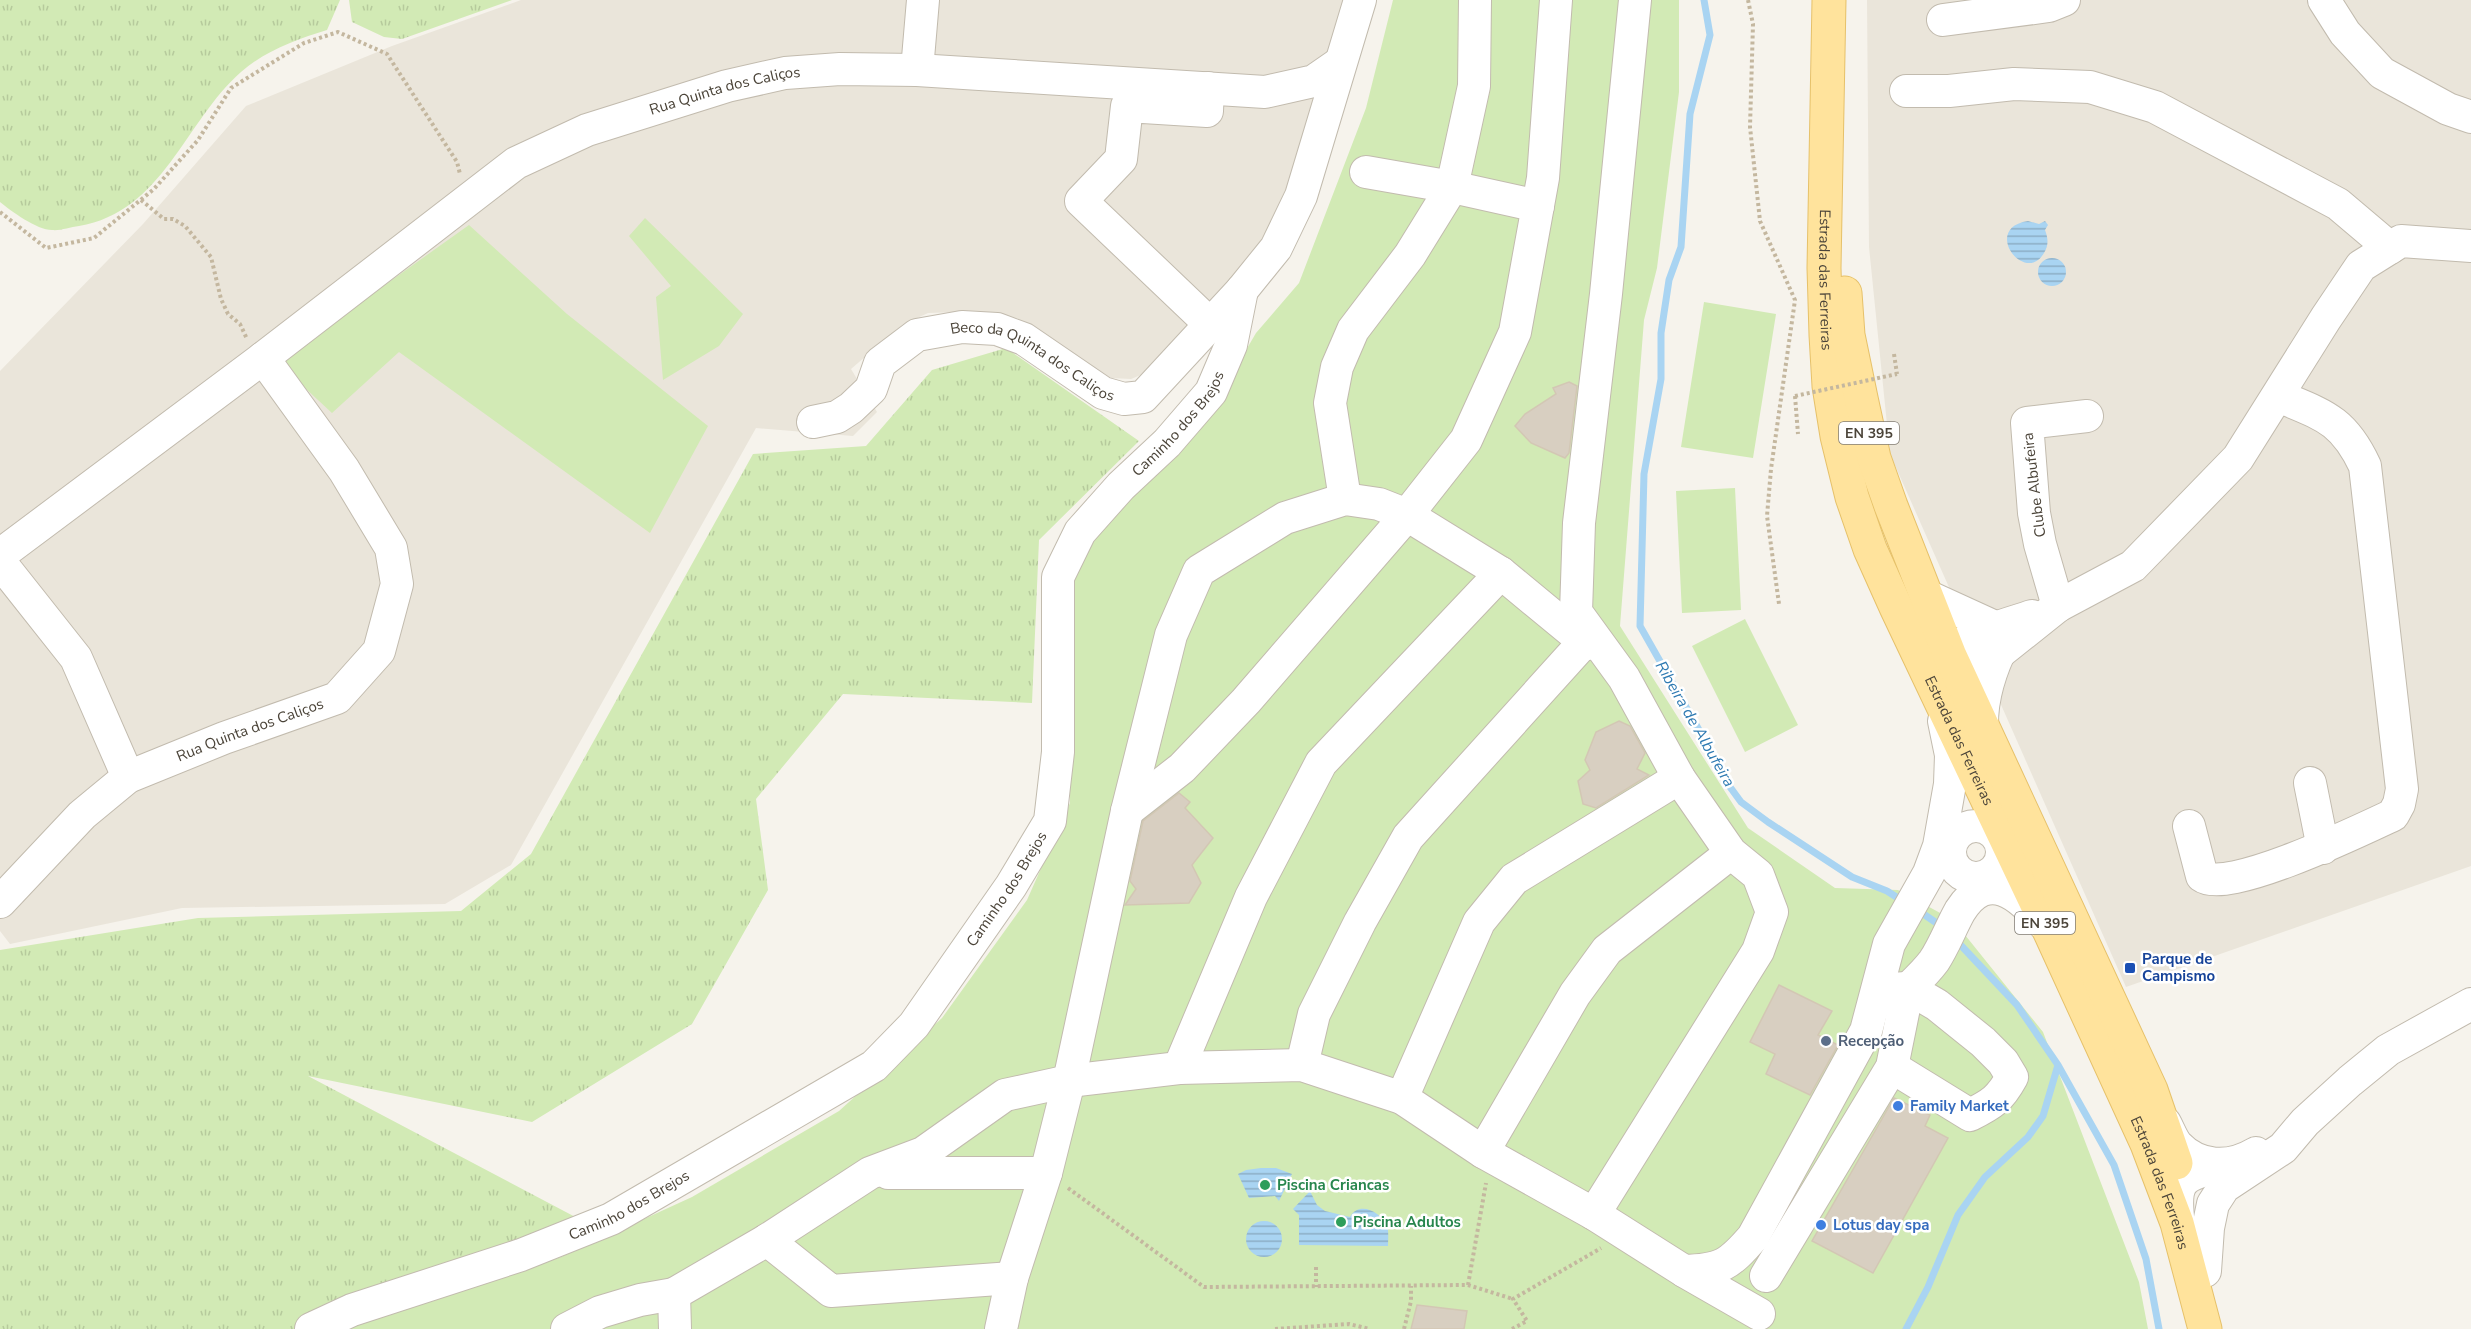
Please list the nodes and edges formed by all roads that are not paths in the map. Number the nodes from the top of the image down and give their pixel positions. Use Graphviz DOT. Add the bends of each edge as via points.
graph roads {
  1 [pos="923,0"];
  2 [pos="1360,0"];
  3 [pos="1475,0"];
  4 [pos="1556,0"];
  5 [pos="1635,0"];
  6 [pos="1829,0"];
  7 [pos="2064,0"];
  8 [pos="2324,0"];
  9 [pos="1943,20"];
  10 [pos="1340,63"];
  11 [pos="917,70"];
  12 [pos="1208,88"];
  13 [pos="1906,91"];
  14 [pos="1265,92"];
  15 [pos="2471,117"];
  16 [pos="1828,127"];
  17 [pos="1316,141"];
  18 [pos="1366,172"];
  19 [pos="1452,187"];
  20 [pos="1538,206"];
  21 [pos="2471,246"];
  22 [pos="2390,248"];
  23 [pos="1242,290"];
  24 [pos="1210,324"];
  25 [pos="262,358"];
  26 [pos="2278,396"];
  27 [pos="2087,416"];
  28 [pos="813,422"];
  29 [pos="1845,470"];
  30 [pos="1345,499"];
  31 [pos="1407,515"];
  32 [pos="0,555"];
  33 [pos="0,562"];
  34 [pos="1501,573"];
  35 [pos="1927,597"];
  36 [pos="2058,606"];
  37 [pos="1576,612"];
  38 [pos="1998,640"];
  39 [pos="1584,642"];
  40 [pos="1950,656"];
  41 [pos="1624,678"];
  42 [pos="1940,703"];
  43 [pos="1981,721"];
  44 [pos="128,777"];
  45 [pos="1679,778"];
  46 [pos="2310,783"];
  47 [pos="1127,811"];
  48 [pos="1945,815"];
  49 [pos="2189,826"];
  50 [pos="2323,848"];
  51 [pos="1994,851"];
  52 [pos="1731,853"];
  53 [pos="2043,855"];
  54 [pos="0,902"];
  55 [pos="2051,936"];
  56 [pos="1908,988"];
  57 [pos="1876,990"];
  58 [pos="2471,1004"];
  59 [pos="2115,1011"];
  60 [pos="1866,1032"];
  61 [pos="1302,1065"];
  62 [pos="1892,1067"];
  63 [pos="1179,1068"];
  64 [pos="1069,1081"];
  65 [pos="1402,1098"];
  66 [pos="2155,1100"];
  67 [pos="1486,1154"];
  68 [pos="2151,1154"];
  69 [pos="870,1173"];
  70 [pos="1046,1173"];
  71 [pos="2221,1176"];
  72 [pos="2181,1185"];
  73 [pos="1594,1214"];
  74 [pos="2180,1236"];
  75 [pos="767,1240"];
  76 [pos="1736,1257"];
  77 [pos="1684,1271"];
  78 [pos="2205,1271"];
  79 [pos="1766,1276"];
  80 [pos="1012,1278"];
  81 [pos="674,1294"];
  82 [pos="1760,1321"];
  83 [pos="573,1328"];
  84 [pos="311,1329"];
  85 [pos="675,1329"];
  86 [pos="1000,1329"];
  87 [pos="2205,1329"];
  1 -- 11 [label="street"];
  2 -- 10 [label="street, Caminho dos Brejos"];
  3 -- 19 [label="street" via="1474,86"];
  4 -- 20 [label="street"];
  5 -- 37 [label="street" via="1579,523"];
  6 -- 16 [label="main road, Estrada das Ferreiras / EN 395"];
  7 -- 9 [label="street" via="2049,6"];
  8 -- 15 [label="street" via="2345,33 2382,74"];
  10 -- 14 [label="street" via="1314,81"];
  10 -- 17 [label="street, Caminho dos Brejos"];
  11 -- 12 [label="street, Rua Quinta dos Caliços"];
  11 -- 25 [label="street, Rua Quinta dos Caliços" via="785,73 727,86 587,130 516,163"];
  12 -- 14 [label="street, Rua Quinta dos Caliços"];
  12 -- 24 [label="street" via="1207,111 1127,106 1121,159 1081,201"];
  13 -- 22 [label="street" via="2014,84 2090,87 2155,107 2338,204"];
  14 -- 17 [label="street" via="1290,99 1303,113"];
  16 -- 29 [label="main road, Estrada das Ferreiras / EN 395" via="1826,335 1829,386"];
  16 -- 35 [label="main road, Estrada das Ferreiras / EN 395" via="1848,335 1861,398 1874,458"];
  17 -- 23 [label="street, Caminho dos Brejos" via="1301,196 1276,248"];
  18 -- 19 [label="street"];
  19 -- 20 [label="street"];
  19 -- 30 [label="street" via="1410,255 1353,330 1338,367 1330,403"];
  20 -- 31 [label="street" via="1515,332 1466,440"];
  21 -- 22 [label="street" via="2401,242"];
  22 -- 26 [label="street" via="2361,266"];
  23 -- 24 [label="street, Beco da Quinta dos Caliços"];
  23 -- 84 [label="street, Caminho dos Brejos" via="1231,345 1211,392 1080,532 1058,578 1058,752 1050,822 1011,886 914,1025 874,1066 611,1219 521,1255 352,1310"];
  24 -- 28 [label="street, Beco da Quinta dos Caliços" via="1143,397 1124,399 1103,393 1024,339 997,329 962,327 917,335 880,363 871,389 852,408 837,417"];
  25 -- 32 [label="street, Rua Quinta dos Caliços"];
  25 -- 44 [label="street, Rua Quinta dos Caliços" via="344,470 391,548 398,584 379,651 337,698"];
  26 -- 36 [label="street" via="2238,458 2133,566"];
  26 -- 50 [label="street" via="2329,418 2344,430 2365,466 2402,789 2393,815"];
  27 -- 36 [label="street, Clube Albufeira" via="2027,423 2034,513"];
  29 -- 40 [label="street" via="1885,544 1918,625 1940,652"];
  29 -- 42 [label="main road, Estrada das Ferreiras / EN 395" via="1870,549"];
  30 -- 31 [label="street" via="1379,504"];
  30 -- 47 [label="street" via="1285,518 1199,571 1171,635"];
  31 -- 34 [label="street"];
  31 -- 47 [label="street" via="1182,768"];
  33 -- 44 [label="street" via="76,658"];
  34 -- 39 [label="street"];
  34 -- 63 [label="street" via="1321,763 1251,897"];
  35 -- 38 [label="street"];
  35 -- 40 [label="main road, Estrada das Ferreiras / EN 395"];
  36 -- 38 [label="street"];
  37 -- 39 [label="street"];
  37 -- 41 [label="street"];
  38 -- 40 [label="street" via="1958,644"];
  38 -- 43 [label="street"];
  39 -- 41 [label="street"];
  39 -- 61 [label="street" via="1407,837 1314,1014"];
  40 -- 42 [label="street" via="1943,661 1939,673"];
  40 -- 43 [label="main road, Estrada das Ferreiras / EN 395"];
  41 -- 45 [label="street"];
  42 -- 48 [label="street" via="1951,755"];
  42 -- 51 [label="main road, Estrada das Ferreiras / EN 395"];
  43 -- 51 [label="street" via="1986,760 2009,815"];
  43 -- 53 [label="main road, Estrada das Ferreiras / EN 395"];
  44 -- 54 [label="street, Rua Quinta dos Caliços" via="82,815"];
  45 -- 52 [label="street"];
  45 -- 65 [label="street" via="1514,879 1479,922"];
  46 -- 50 [label="street"];
  47 -- 64 [label="street"];
  48 -- 51 [label="street" via="1950,856 1954,837 1960,831"];
  48 -- 57 [label="street" via="1929,873 1889,944"];
  49 -- 50 [label="street" via="2202,876 2209,880 2242,876"];
  51 -- 55 [label="main road, Estrada das Ferreiras / EN 395"];
  51 -- 55 [label="street" via="1994,887 2027,904"];
  51 -- 56 [label="street" via="1935,959"];
  51 -- 59 [label="street" via="2033,856 2094,984"];
  52 -- 67 [label="street" via="1607,950 1575,994"];
  52 -- 73 [label="street" via="1758,875 1772,912 1758,951"];
  53 -- 59 [label="main road, Estrada das Ferreiras / EN 395"];
  53 -- 66 [label="street" via="2088,919 2136,1025"];
  55 -- 68 [label="main road, Estrada das Ferreiras / EN 395"];
  56 -- 57 [label="street"];
  56 -- 60 [label="street"];
  56 -- 62 [label="street"];
  56 -- 62 [label="street" via="1937,1005 1983,1042 2012,1077 2002,1096 1970,1116"];
  57 -- 60 [label="street"];
  58 -- 71 [label="street" via="2388,1050 2306,1122"];
  59 -- 66 [label="main road, Estrada das Ferreiras / EN 395"];
  60 -- 76 [label="street" via="1753,1237"];
  61 -- 63 [label="street"];
  61 -- 65 [label="street"];
  62 -- 79 [label="street"];
  63 -- 64 [label="street"];
  64 -- 69 [label="street" via="1005,1095 923,1153"];
  64 -- 70 [label="street"];
  65 -- 67 [label="street"];
  66 -- 71 [label="street" via="2176,1144"];
  66 -- 72 [label="main road, Estrada das Ferreiras / EN 395"];
  67 -- 73 [label="street"];
  68 -- 72 [label="street" via="2175,1185"];
  68 -- 74 [label="main road, Estrada das Ferreiras / EN 395"];
  69 -- 70 [label="street"];
  69 -- 75 [label="street"];
  70 -- 80 [label="street"];
  71 -- 72 [label="street" via="2187,1178"];
  71 -- 78 [label="street" via="2208,1228"];
  72 -- 74 [label="street" via="2177,1197"];
  72 -- 78 [label="main road, Estrada das Ferreiras / EN 395"];
  73 -- 77 [label="street"];
  74 -- 87 [label="main road, Estrada das Ferreiras / EN 395"];
  75 -- 80 [label="street" via="831,1291"];
  75 -- 81 [label="street"];
  76 -- 77 [label="street" via="1710,1270"];
  76 -- 79 [label="street"];
  77 -- 82 [label="street"];
  78 -- 87 [label="main road, Estrada das Ferreiras / EN 395"];
  79 -- 82 [label="street"];
  80 -- 86 [label="street"];
  81 -- 83 [label="street" via="600,1311"];
  81 -- 85 [label="street"];
}
